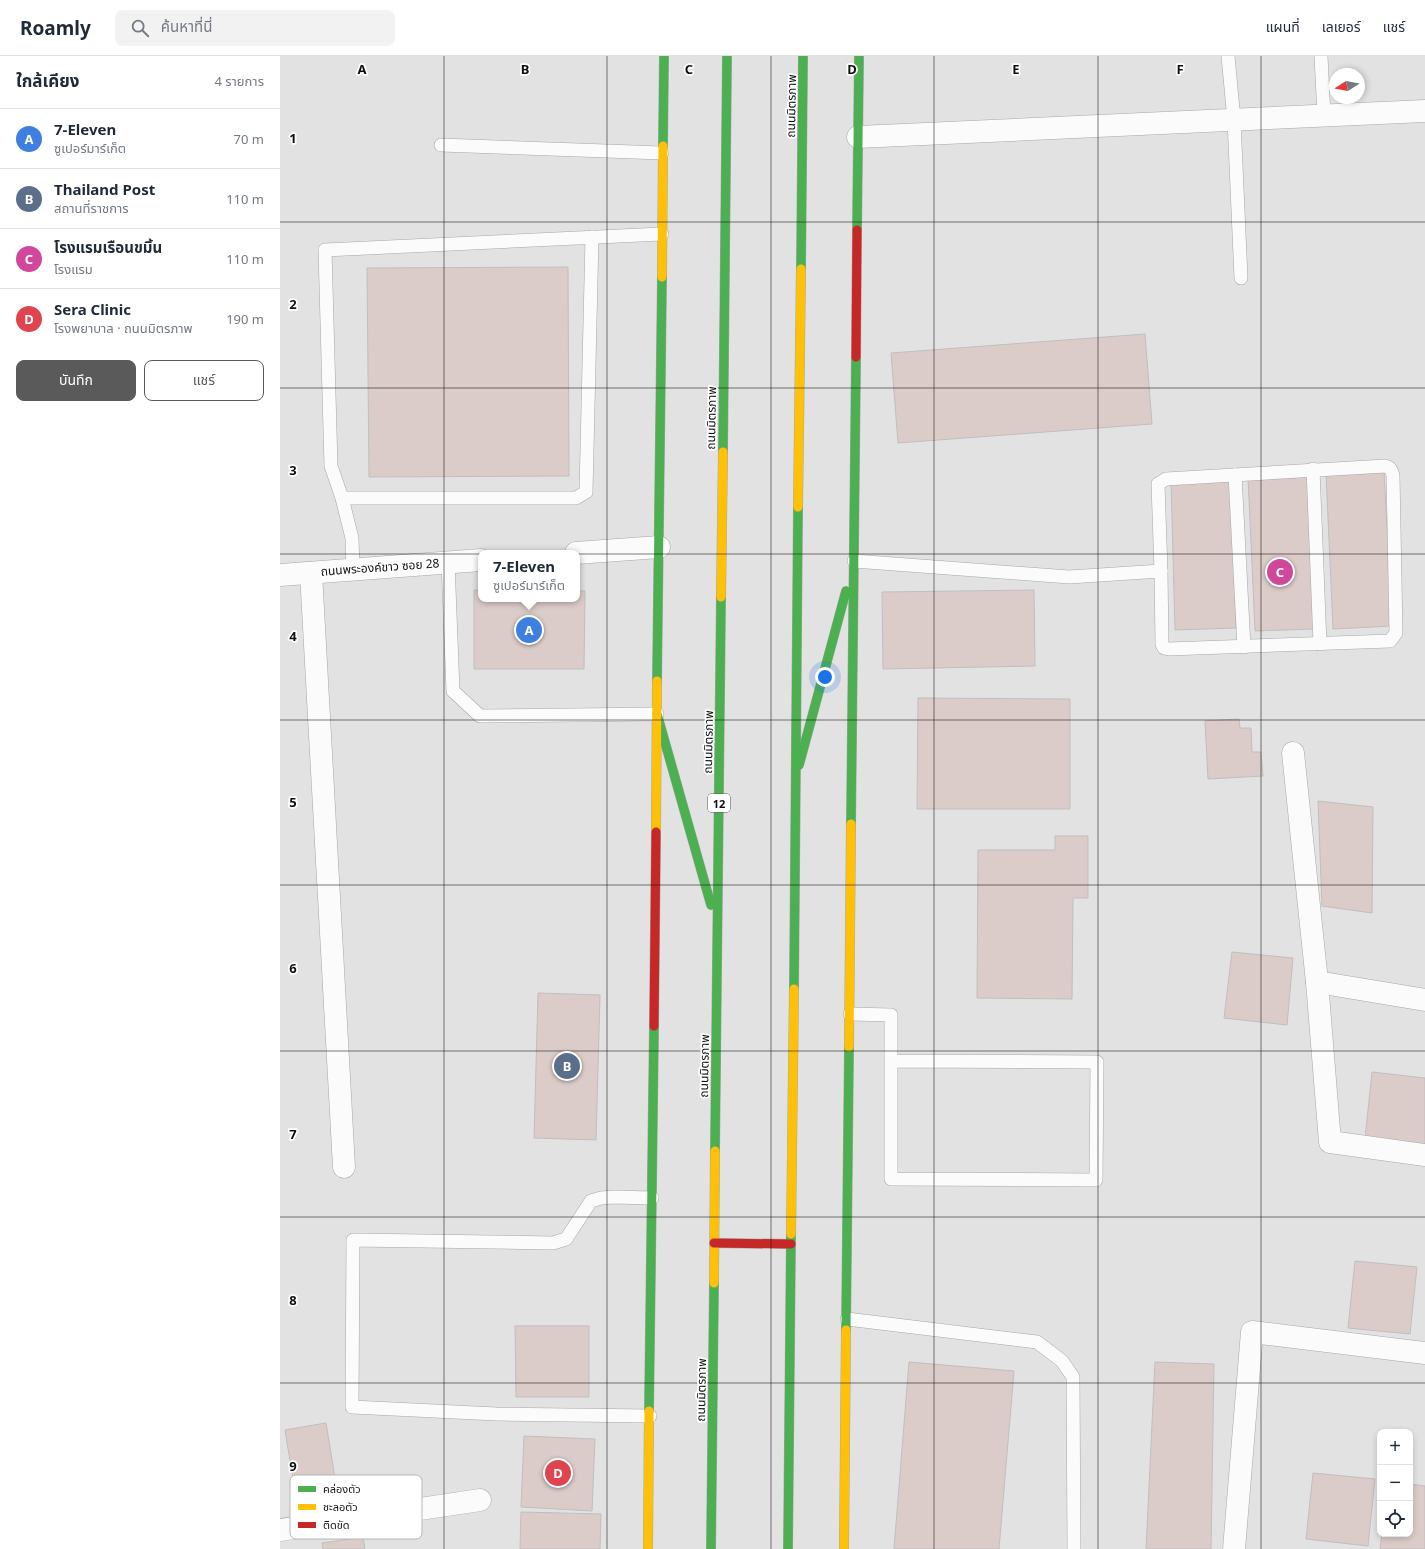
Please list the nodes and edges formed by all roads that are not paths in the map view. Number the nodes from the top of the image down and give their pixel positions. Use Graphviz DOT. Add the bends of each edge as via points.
graph roads {
  1 [pos="664,56"];
  2 [pos="727,56"];
  3 [pos="803,56"];
  4 [pos="859,56"];
  5 [pos="1228,56"];
  6 [pos="1321,56"];
  7 [pos="1425,112"];
  8 [pos="1324,116"];
  9 [pos="1234,120"];
  10 [pos="858,137"];
  11 [pos="441,145"];
  12 [pos="662,153"];
  13 [pos="662,234"];
  14 [pos="592,237"];
  15 [pos="1241,278"];
  16 [pos="1313,470"];
  17 [pos="1235,475"];
  18 [pos="342,498"];
  19 [pos="659,547"];
  20 [pos="580,553"];
  21 [pos="478,560"];
  22 [pos="854,561"];
  23 [pos="448,562"];
  24 [pos="353,569"];
  25 [pos="1161,570"];
  26 [pos="311,573"];
  27 [pos="280,575"];
  28 [pos="1320,644"];
  29 [pos="1244,647"];
  30 [pos="657,714"];
  31 [pos="1293,753"];
  32 [pos="795,779"];
  33 [pos="718,930"];
  34 [pos="1317,982"];
  35 [pos="1425,1000"];
  36 [pos="850,1014"];
  37 [pos="891,1062"];
  38 [pos="1425,1155"];
  39 [pos="344,1167"];
  40 [pos="652,1198"];
  41 [pos="714,1243"];
  42 [pos="791,1244"];
  43 [pos="847,1319"];
  44 [pos="1425,1353"];
  45 [pos="650,1416"];
  46 [pos="480,1500"];
  47 [pos="422,1509"];
  48 [pos="290,1528"];
  49 [pos="280,1530"];
  50 [pos="648,1549"];
  51 [pos="711,1549"];
  52 [pos="788,1549"];
  53 [pos="844,1549"];
  54 [pos="1074,1549"];
  55 [pos="1234,1549"];
  1 -- 12 [label="main road"];
  2 -- 33 [label="main road, ถนนมิตรภาพ / 12"];
  3 -- 32 [label="main road, ถนนมิตรภาพ"];
  4 -- 10 [label="main road"];
  5 -- 9 [label="lane"];
  6 -- 8 [label="lane"];
  7 -- 8 [label="street"];
  8 -- 9 [label="street"];
  9 -- 10 [label="street"];
  9 -- 15 [label="lane"];
  10 -- 22 [label="main road"];
  11 -- 12 [label="lane"];
  12 -- 13 [label="main road"];
  13 -- 14 [label="lane"];
  13 -- 19 [label="main road"];
  14 -- 18 [label="lane" via="586,492 576,498"];
  14 -- 18 [label="lane" via="325,250 331,466"];
  16 -- 17 [label="lane"];
  16 -- 28 [label="lane"];
  16 -- 28 [label="lane" via="1384,466 1389,467 1393,475 1396,633 1390,641"];
  17 -- 25 [label="lane" via="1166,479 1158,484"];
  17 -- 29 [label="lane"];
  18 -- 24 [label="lane" via="352,538"];
  19 -- 20 [label="street"];
  19 -- 30 [label="main road"];
  21 -- 23 [label="street, ถนนพระองค์ขาว ซอย 28"];
  22 -- 25 [label="lane" via="1069,576"];
  22 -- 32 [label="main road"];
  22 -- 36 [label="main road"];
  23 -- 24 [label="street, ถนนพระองค์ขาว ซอย 28"];
  23 -- 30 [label="lane" via="453,691 480,716"];
  24 -- 26 [label="street, ถนนพระองค์ขาว ซอย 28"];
  25 -- 29 [label="lane" via="1164,648"];
  26 -- 27 [label="street, ถนนพระองค์ขาว ซอย 28"];
  26 -- 39 [label="street"];
  28 -- 29 [label="lane"];
  30 -- 33 [label="main road"];
  30 -- 40 [label="main road"];
  31 -- 34 [label="street"];
  32 -- 42 [label="main road, ถนนมิตรภาพ"];
  33 -- 41 [label="main road, ถนนมิตรภาพ / 12"];
  34 -- 35 [label="street"];
  34 -- 38 [label="street" via="1330,1142"];
  36 -- 37 [label="lane" via="891,1016"];
  36 -- 43 [label="main road"];
  37 -- 37 [label="lane" via="1096,1062 1096,1180 891,1179"];
  40 -- 45 [label="main road"];
  40 -- 45 [label="lane" via="613,1197 591,1201 566,1239 553,1243 353,1240 352,1407 496,1414"];
  41 -- 42 [label="main road"];
  41 -- 51 [label="main road, ถนนมิตรภาพ / 12"];
  42 -- 52 [label="main road, ถนนมิตรภาพ"];
  43 -- 53 [label="main road"];
  43 -- 54 [label="lane" via="1037,1342 1062,1361 1073,1377"];
  44 -- 55 [label="street" via="1252,1332"];
  45 -- 50 [label="main road"];
  46 -- 47 [label="street"];
  48 -- 49 [label="street"];
}
